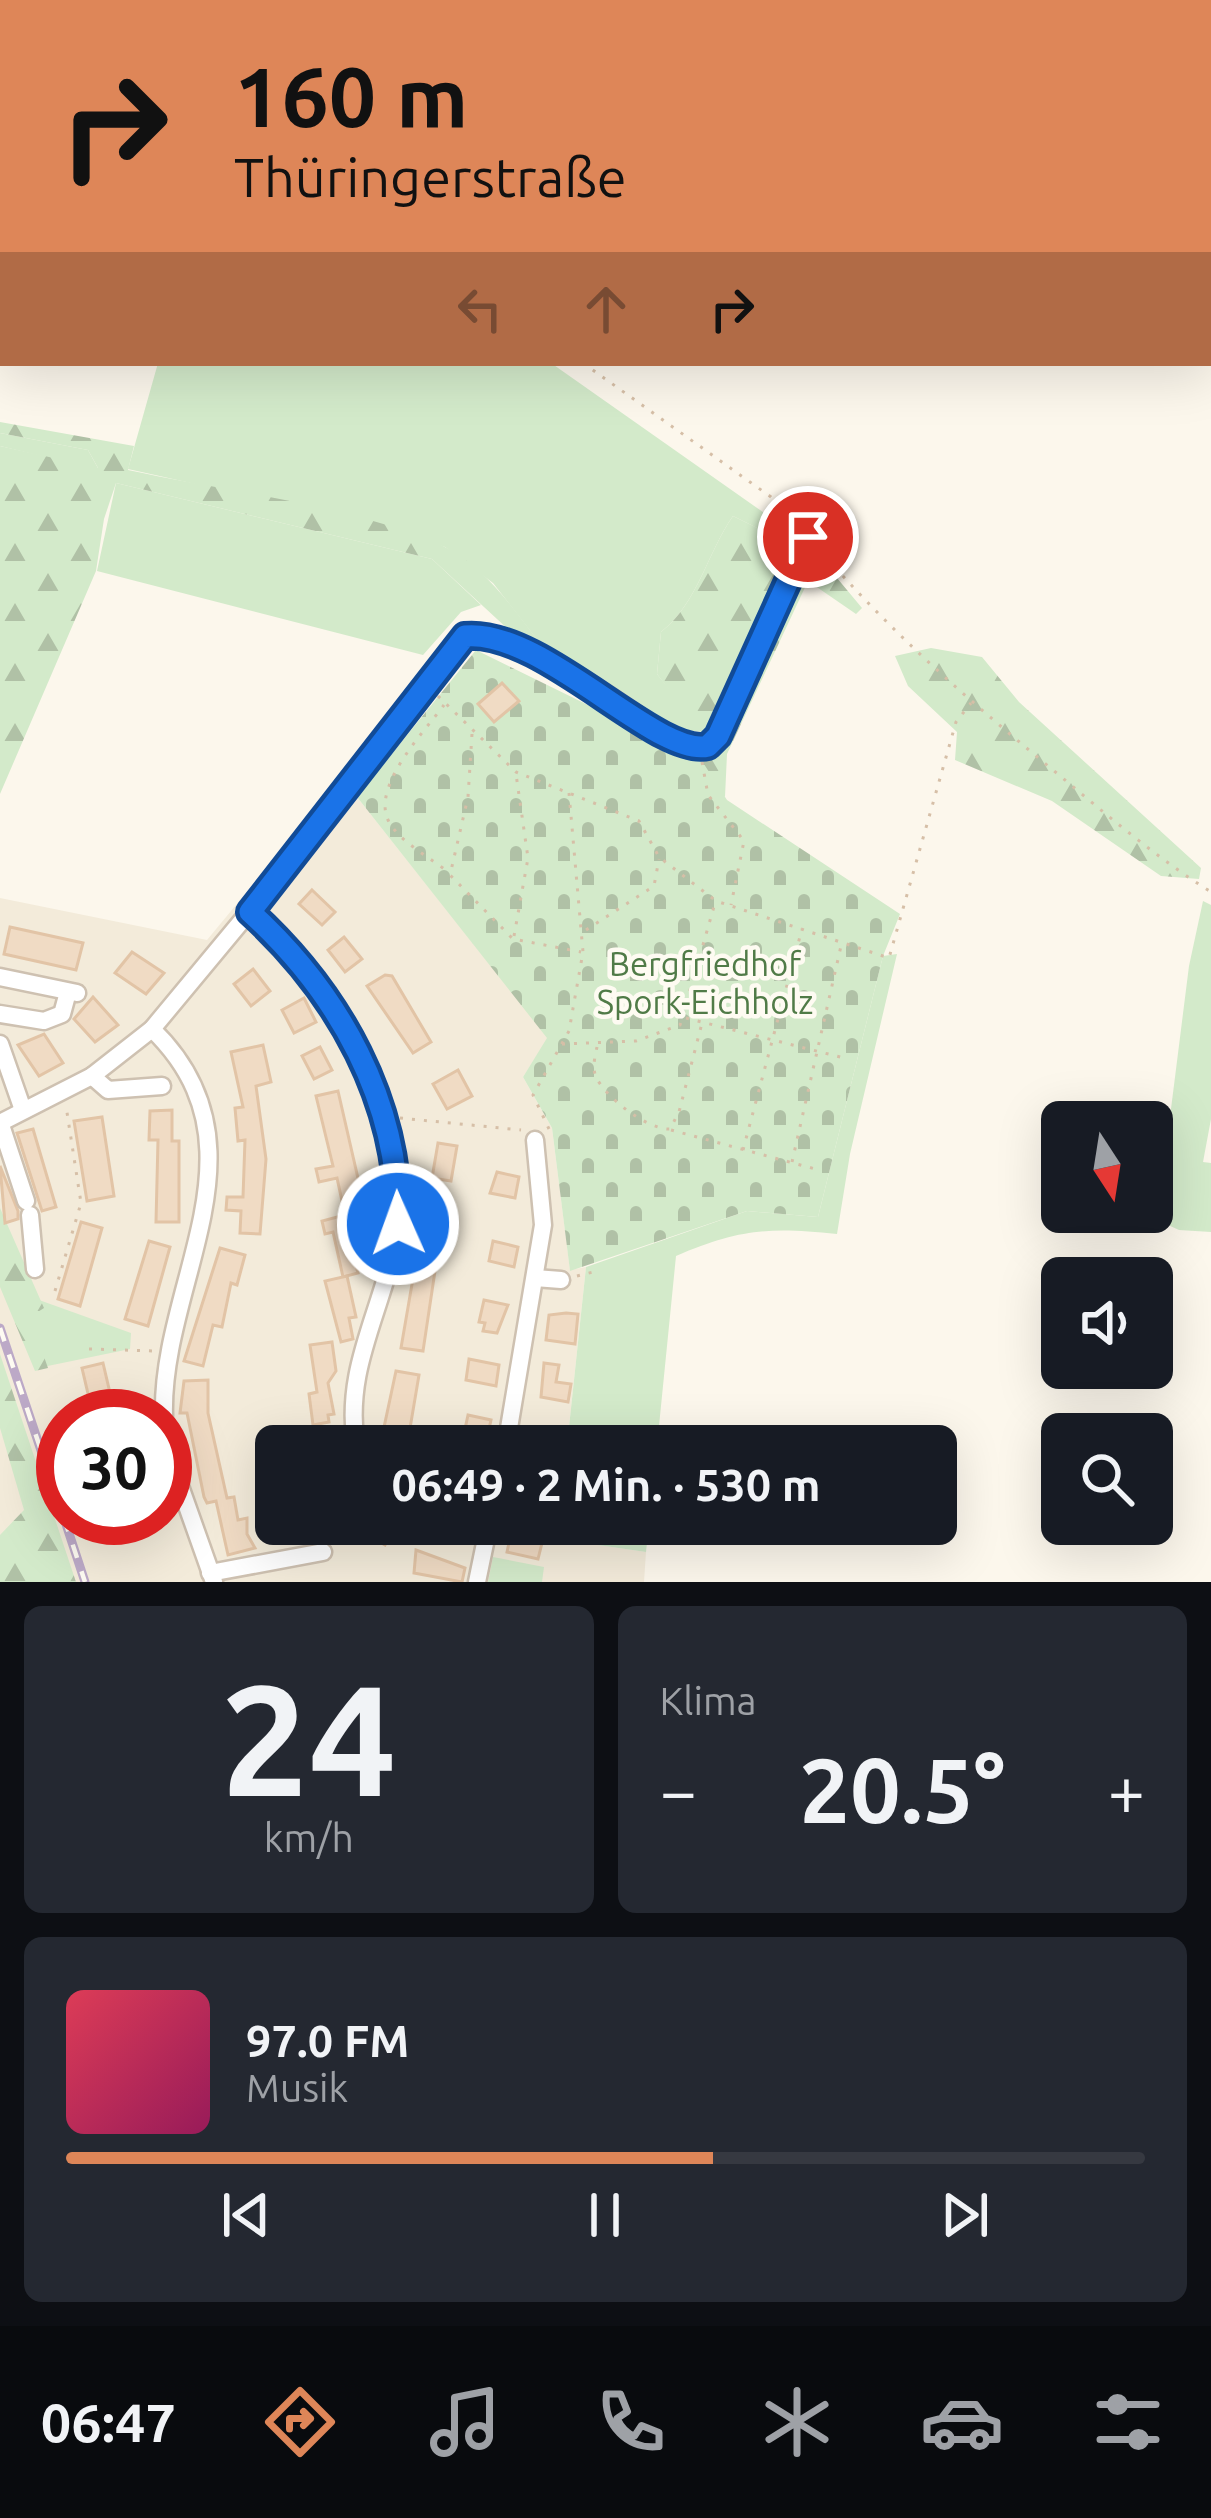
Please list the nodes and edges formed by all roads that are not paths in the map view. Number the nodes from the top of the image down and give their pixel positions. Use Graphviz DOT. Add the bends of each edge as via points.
graph roads {
  1 [pos="808,537"];
  2 [pos="250,912"];
  3 [pos="0,976"];
  4 [pos="0,1014"];
  5 [pos="152,1029"];
  6 [pos="0,1044"];
  7 [pos="92,1076"];
  8 [pos="162,1086"];
  9 [pos="22,1111"];
  10 [pos="0,1122"];
  11 [pos="535,1142"];
  12 [pos="35,1269"];
  13 [pos="535,1278"];
  14 [pos="562,1280"];
  15 [pos="167,1389"];
  16 [pos="353,1425"];
  17 [pos="510,1425"];
  18 [pos="192,1520"];
  19 [pos="482,1545"];
  20 [pos="325,1547"];
  21 [pos="212,1577"];
  22 [pos="477,1582"];
  1 -- 2 [label="street" via="718,736 701,748 679,743 539,657 486,634 465,636"];
  2 -- 5 [label="street"];
  2 -- 16 [label="street" via="331,1000 369,1076 395,1155 398,1224 353,1375"];
  3 -- 4 [label="street" via="73,992 53,1020"];
  5 -- 7 [label="street"];
  5 -- 15 [label="street" via="193,1084 209,1183"];
  6 -- 9 [label="street"];
  7 -- 8 [label="street" via="108,1090"];
  7 -- 9 [label="street"];
  9 -- 10 [label="street"];
  10 -- 12 [label="street" via="28,1208"];
  11 -- 13 [label="street" via="543,1225"];
  13 -- 14 [label="street"];
  13 -- 17 [label="street"];
  18 -- 21 [label="street"];
  19 -- 22 [label="street"];
  20 -- 21 [label="street"];
}
